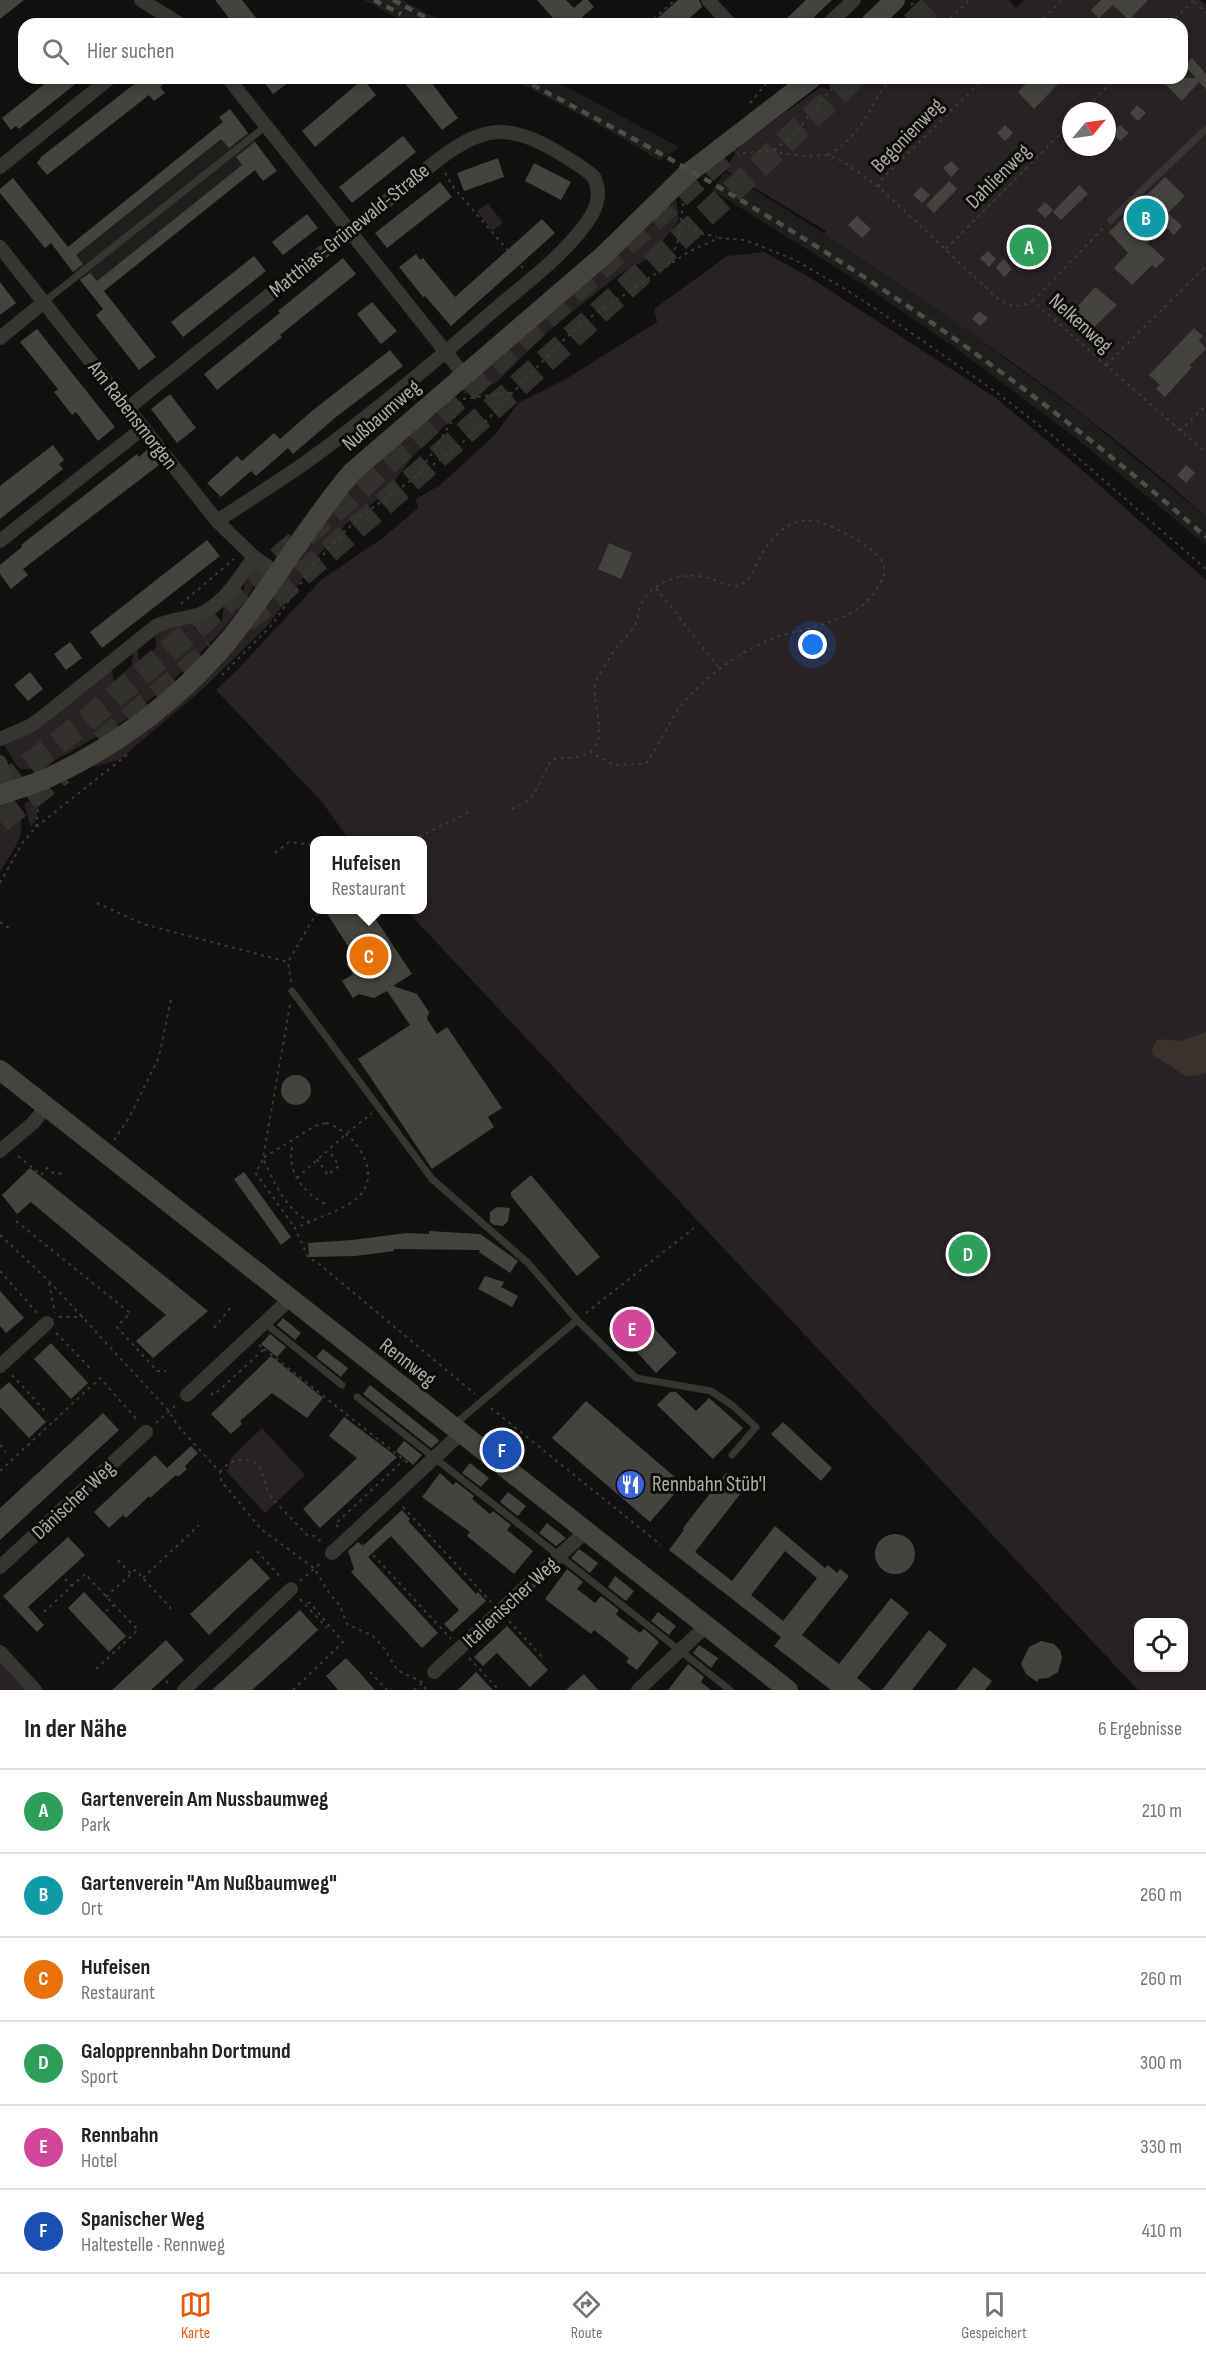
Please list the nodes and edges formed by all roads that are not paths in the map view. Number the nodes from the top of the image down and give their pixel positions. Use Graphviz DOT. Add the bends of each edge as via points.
graph roads {
  1 [pos="141,0"];
  2 [pos="708,0"];
  3 [pos="854,0"];
  4 [pos="895,0"];
  5 [pos="169,18"];
  6 [pos="724,18"];
  7 [pos="834,18"];
  8 [pos="876,18"];
  9 [pos="103,84"];
  10 [pos="233,84"];
  11 [pos="805,84"];
  12 [pos="266,126"];
  13 [pos="1206,129"];
  14 [pos="0,167"];
  15 [pos="590,173"];
  16 [pos="1110,220"];
  17 [pos="350,230"];
  18 [pos="0,247"];
  19 [pos="44,302"];
  20 [pos="0,338"];
  21 [pos="446,352"];
  22 [pos="458,387"];
  23 [pos="128,408"];
  24 [pos="143,428"];
  25 [pos="217,521"];
  26 [pos="0,541"];
  27 [pos="249,553"];
  28 [pos="277,573"];
  29 [pos="0,739"];
  30 [pos="0,762"];
  31 [pos="6,793"];
  32 [pos="292,991"];
  33 [pos="0,1070"];
  34 [pos="46,1107"];
  35 [pos="0,1151"];
  36 [pos="290,1299"];
  37 [pos="577,1320"];
  38 [pos="46,1323"];
  39 [pos="265,1323"];
  40 [pos="1,1365"];
  41 [pos="342,1385"];
  42 [pos="187,1395"];
  43 [pos="357,1397"];
  44 [pos="456,1430"];
  45 [pos="146,1432"];
  46 [pos="732,1455"];
  47 [pos="434,1458"];
  48 [pos="585,1532"];
  49 [pos="332,1553"];
  50 [pos="560,1556"];
  51 [pos="0,1567"];
  52 [pos="291,1589"];
  53 [pos="705,1627"];
  54 [pos="0,1652"];
  55 [pos="679,1652"];
  56 [pos="434,1672"];
  57 [pos="35,1690"];
  58 [pos="184,1690"];
  59 [pos="638,1690"];
  60 [pos="730,1690"];
  61 [pos="788,1690"];
  1 -- 5 [label="street"];
  2 -- 6 [label="street"];
  3 -- 7 [label="street"];
  4 -- 8 [label="street"];
  9 -- 14 [label="street"];
  10 -- 12 [label="street"];
  11 -- 22 [label="street, Nußbaumweg" via="686,175"];
  12 -- 17 [label="street"];
  12 -- 19 [label="lane"];
  13 -- 16 [label="lane"];
  15 -- 17 [label="street, Matthias-Grünewald-Straße" via="534,138 516,133 483,134 466,140 438,160"];
  15 -- 21 [label="street, Nußbaumweg" via="598,186 591,216 532,278"];
  17 -- 21 [label="street"];
  17 -- 23 [label="street, Matthias-Grünewald-Straße"];
  18 -- 19 [label="street, Am Rabensmorgen"];
  19 -- 20 [label="street"];
  19 -- 23 [label="street, Am Rabensmorgen"];
  21 -- 22 [label="street"];
  21 -- 25 [label="street, Nußbaumweg" via="304,464"];
  22 -- 28 [label="street, Nußbaumweg" via="352,472"];
  23 -- 24 [label="street, Am Rabensmorgen"];
  24 -- 25 [label="street, Am Rabensmorgen"];
  24 -- 26 [label="street"];
  25 -- 27 [label="street, Am Rabensmorgen"];
  27 -- 28 [label="street, Am Rabensmorgen"];
  27 -- 29 [label="street" via="227,593 208,609 156,626 40,719"];
  28 -- 31 [label="street, Nußbaumweg" via="227,642 160,708 77,762 42,781"];
  30 -- 31 [label="street"];
  32 -- 37 [label="lane" via="432,1179 528,1263"];
  33 -- 34 [label="street, Rennweg"];
  34 -- 35 [label="street"];
  34 -- 36 [label="street, Rennweg"];
  36 -- 39 [label="street"];
  36 -- 44 [label="street, Rennweg"];
  37 -- 44 [label="lane" via="482,1400"];
  37 -- 46 [label="lane" via="636,1378 711,1391 733,1406 756,1427"];
  38 -- 40 [label="street"];
  39 -- 41 [label="lane"];
  39 -- 42 [label="street"];
  43 -- 47 [label="lane"];
  44 -- 47 [label="street"];
  44 -- 48 [label="street, Rennweg"];
  45 -- 51 [label="street, Dänischer Weg"];
  47 -- 49 [label="street"];
  47 -- 50 [label="lane"];
  48 -- 50 [label="street, Italienischer Weg"];
  48 -- 53 [label="street, Rennweg"];
  50 -- 55 [label="lane"];
  50 -- 56 [label="street, Italienischer Weg"];
  52 -- 58 [label="street"];
  53 -- 55 [label="street"];
  53 -- 61 [label="street, Rennweg"];
  54 -- 57 [label="street"];
  55 -- 59 [label="street"];
  55 -- 60 [label="lane"];
}
